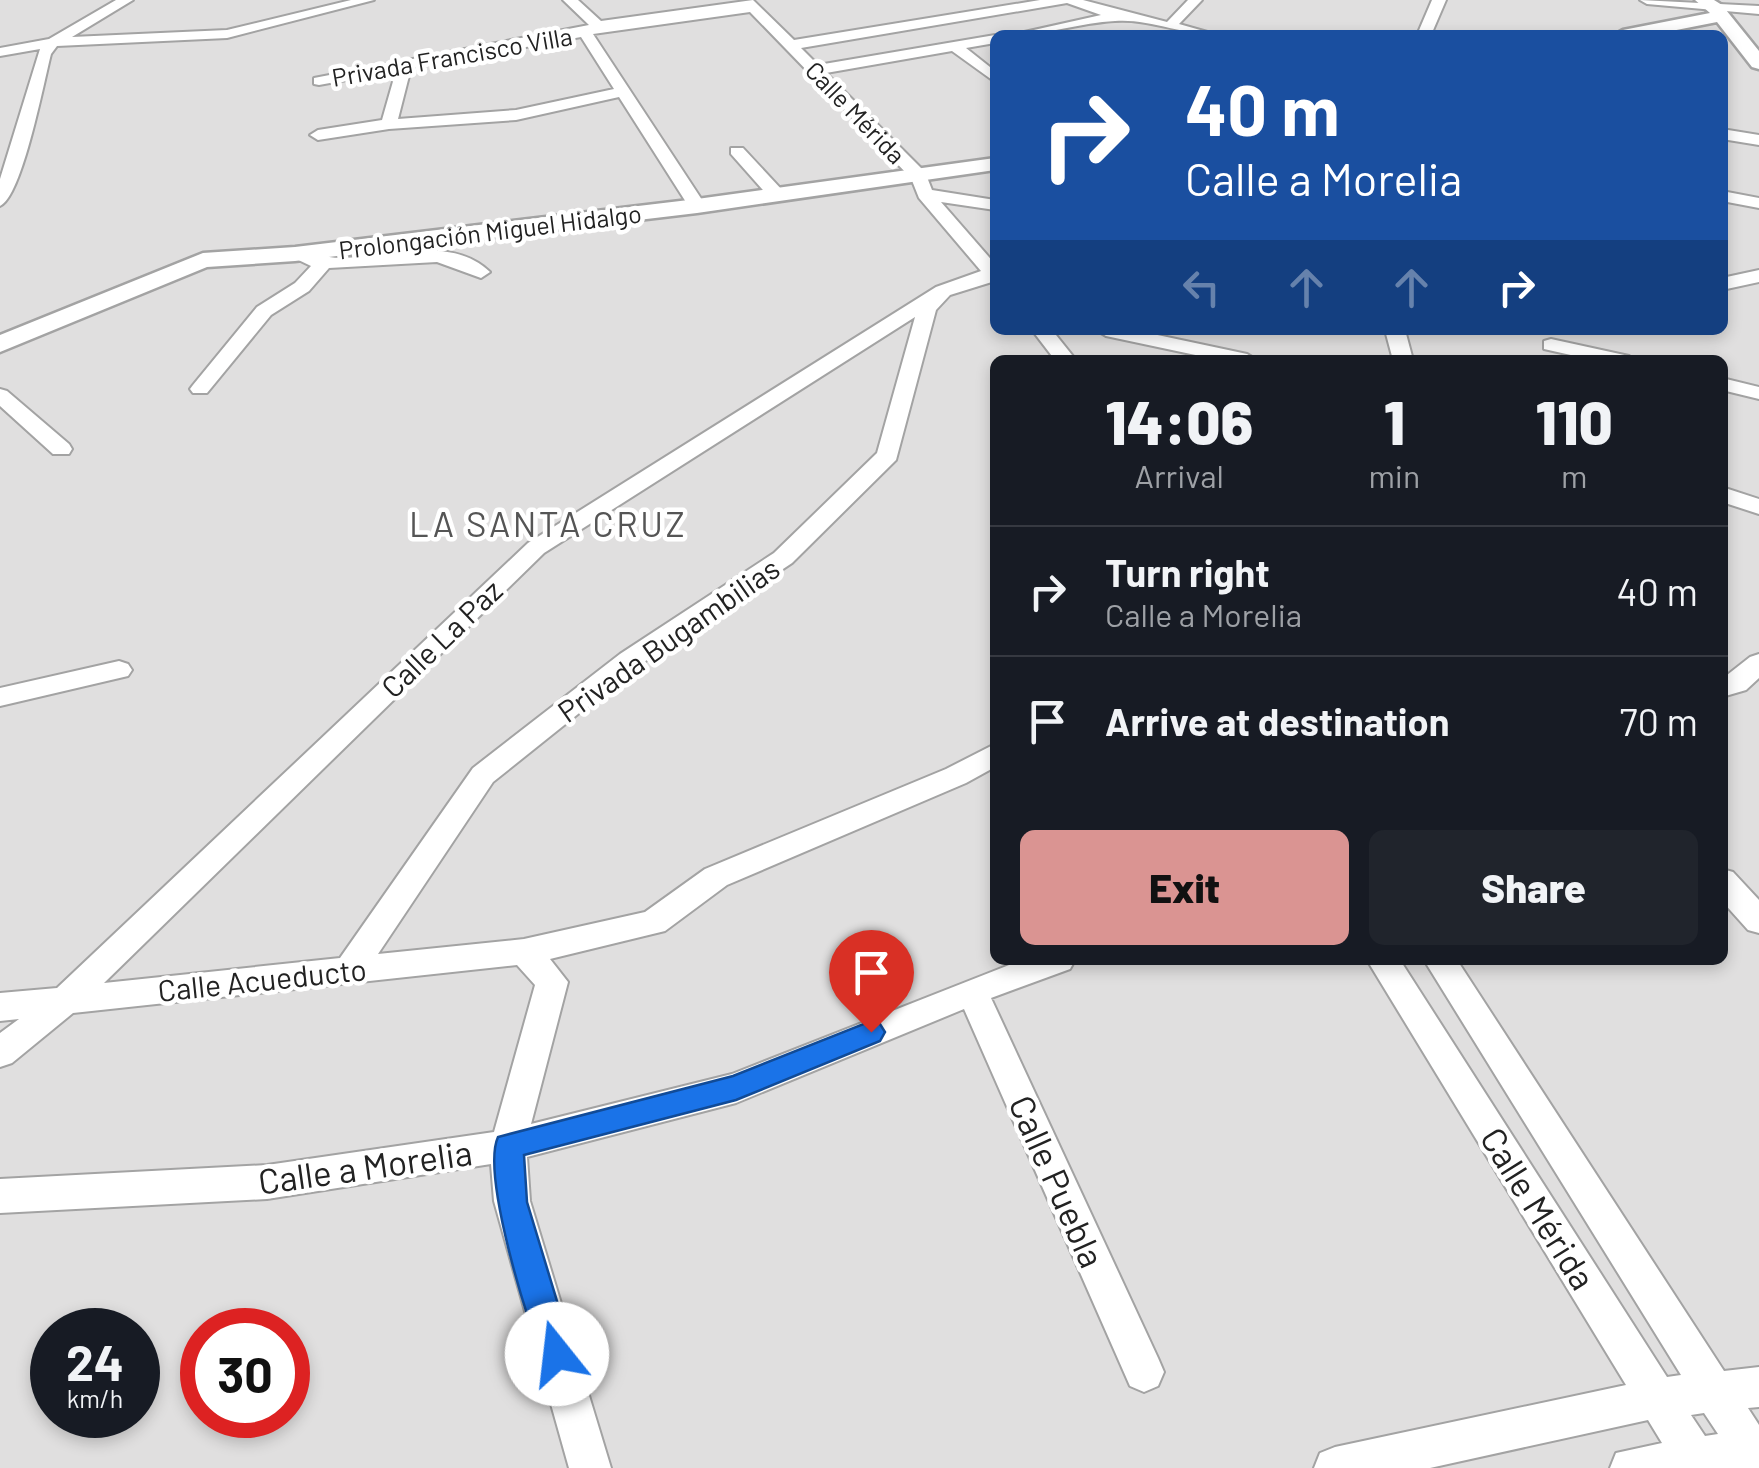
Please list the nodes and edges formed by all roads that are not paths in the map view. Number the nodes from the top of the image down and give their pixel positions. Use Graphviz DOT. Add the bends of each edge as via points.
graph roads {
  1 [pos="367,0"];
  2 [pos="570,0"];
  3 [pos="649,0"];
  4 [pos="1067,0"];
  5 [pos="1195,0"];
  6 [pos="1438,0"];
  7 [pos="1647,0"];
  8 [pos="122,1"];
  9 [pos="750,4"];
  10 [pos="1713,8"];
  11 [pos="1759,10"];
  12 [pos="1118,16"];
  13 [pos="655,19"];
  14 [pos="1172,24"];
  15 [pos="591,29"];
  16 [pos="1048,30"];
  17 [pos="1193,30"];
  18 [pos="1426,30"];
  19 [pos="1640,30"];
  20 [pos="990,41"];
  21 [pos="52,42"];
  22 [pos="790,45"];
  23 [pos="956,47"];
  24 [pos="0,52"];
  25 [pos="1759,62"];
  26 [pos="405,65"];
  27 [pos="815,70"];
  28 [pos="990,74"];
  29 [pos="319,81"];
  30 [pos="623,92"];
  31 [pos="389,124"];
  32 [pos="318,135"];
  33 [pos="1728,135"];
  34 [pos="1759,140"];
  35 [pos="737,151"];
  36 [pos="8,163"];
  37 [pos="990,165"];
  38 [pos="922,185"];
  39 [pos="777,195"];
  40 [pos="1728,197"];
  41 [pos="0,201"];
  42 [pos="990,203"];
  43 [pos="1759,203"];
  44 [pos="698,206"];
  45 [pos="295,254"];
  46 [pos="323,264"];
  47 [pos="990,269"];
  48 [pos="481,272"];
  49 [pos="990,275"];
  50 [pos="1759,276"];
  51 [pos="1728,283"];
  52 [pos="943,291"];
  53 [pos="1046,335"];
  54 [pos="1130,335"];
  55 [pos="0,344"];
  56 [pos="1551,345"];
  57 [pos="1062,355"];
  58 [pos="1224,355"];
  59 [pos="1598,355"];
  60 [pos="1728,385"];
  61 [pos="200,389"];
  62 [pos="1759,393"];
  63 [pos="0,396"];
  64 [pos="61,449"];
  65 [pos="1728,496"];
  66 [pos="1759,506"];
  67 [pos="1759,663"];
  68 [pos="119,670"];
  69 [pos="1728,682"];
  70 [pos="0,696"];
  71 [pos="990,757"];
  72 [pos="1728,887"];
  73 [pos="1759,922"];
  74 [pos="524,952"];
  75 [pos="1045,965"];
  76 [pos="1386,965"];
  77 [pos="1443,965"];
  78 [pos="351,968"];
  79 [pos="972,991"];
  80 [pos="63,1002"];
  81 [pos="0,1007"];
  82 [pos="0,1053"];
  83 [pos="1509,1071"];
  84 [pos="1461,1084"];
  85 [pos="508,1146"];
  86 [pos="0,1196"];
  87 [pos="1144,1372"];
  88 [pos="1759,1388"];
  89 [pos="1713,1392"];
  90 [pos="1658,1398"];
  91 [pos="1755,1450"];
  92 [pos="1694,1457"];
  93 [pos="590,1468"];
  94 [pos="1335,1468"];
  95 [pos="1631,1468"];
  1 -- 21 [label="street" via="226,34"];
  2 -- 15 [label="street"];
  3 -- 13 [label="street"];
  4 -- 12 [label="street"];
  4 -- 22 [label="street"];
  5 -- 14 [label="street"];
  6 -- 18 [label="street"];
  7 -- 10 [label="street"];
  8 -- 21 [label="street"];
  9 -- 13 [label="street, Privada Francisco Villa"];
  9 -- 22 [label="street, Calle Mérida"];
  10 -- 11 [label="street"];
  10 -- 19 [label="street"];
  10 -- 25 [label="street"];
  12 -- 14 [label="street"];
  12 -- 16 [label="street"];
  13 -- 15 [label="street, Privada Francisco Villa"];
  14 -- 17 [label="street"];
  15 -- 26 [label="street, Privada Francisco Villa"];
  15 -- 30 [label="street"];
  20 -- 23 [label="street"];
  21 -- 24 [label="street"];
  21 -- 36 [label="street"];
  22 -- 27 [label="street, Calle Mérida"];
  23 -- 27 [label="street"];
  23 -- 28 [label="street"];
  26 -- 29 [label="street, Privada Francisco Villa"];
  26 -- 31 [label="street"];
  27 -- 38 [label="street, Calle Mérida"];
  30 -- 31 [label="street" via="516,115"];
  30 -- 44 [label="street"];
  31 -- 32 [label="street"];
  33 -- 34 [label="street"];
  35 -- 39 [label="street"];
  36 -- 41 [label="street"];
  37 -- 38 [label="street, Prolongación Miguel Hidalgo"];
  38 -- 39 [label="street, Prolongación Miguel Hidalgo"];
  38 -- 42 [label="street"];
  38 -- 47 [label="street, Calle Mérida"];
  39 -- 44 [label="street, Prolongación Miguel Hidalgo"];
  40 -- 43 [label="street"];
  44 -- 45 [label="street, Prolongación Miguel Hidalgo"];
  45 -- 46 [label="street"];
  45 -- 55 [label="street, Prolongación Miguel Hidalgo" via="203,260"];
  46 -- 48 [label="street" via="424,256 469,263"];
  46 -- 61 [label="street" via="264,311"];
  49 -- 52 [label="street, Calle La Paz"];
  50 -- 51 [label="street"];
  52 -- 78 [label="street, Privada Bugambilias" via="928,308 888,455 783,558 629,660 483,775"];
  52 -- 80 [label="street, Calle La Paz" via="536,548"];
  53 -- 57 [label="street"];
  54 -- 58 [label="street"];
  56 -- 59 [label="street"];
  60 -- 62 [label="street"];
  63 -- 64 [label="street"];
  65 -- 66 [label="street"];
  67 -- 69 [label="street"];
  68 -- 70 [label="street"];
  71 -- 74 [label="street, Calle Acueducto" via="716,877 654,922"];
  72 -- 73 [label="street"];
  74 -- 78 [label="street, Calle Acueducto"];
  74 -- 85 [label="street" via="552,982"];
  75 -- 79 [label="street, Calle a Morelia"];
  76 -- 84 [label="street, Calle Mérida"];
  77 -- 83 [label="street, Calle Mérida"];
  78 -- 80 [label="street, Calle Acueducto"];
  79 -- 85 [label="street, Calle a Morelia" via="736,1088"];
  79 -- 87 [label="street, Calle Puebla"];
  80 -- 81 [label="street, Calle Acueducto"];
  80 -- 82 [label="street, Calle La Paz"];
  83 -- 84 [label="street"];
  83 -- 89 [label="street, Calle Mérida"];
  84 -- 90 [label="street, Calle Mérida"];
  85 -- 86 [label="street, Calle a Morelia" via="267,1182"];
  85 -- 93 [label="street" via="512,1202"];
  88 -- 89 [label="street"];
  89 -- 90 [label="street"];
  89 -- 91 [label="street, Calle Mérida"];
  90 -- 92 [label="street, Calle Mérida"];
  90 -- 94 [label="street"];
  91 -- 92 [label="street"];
  92 -- 95 [label="street"];
}
